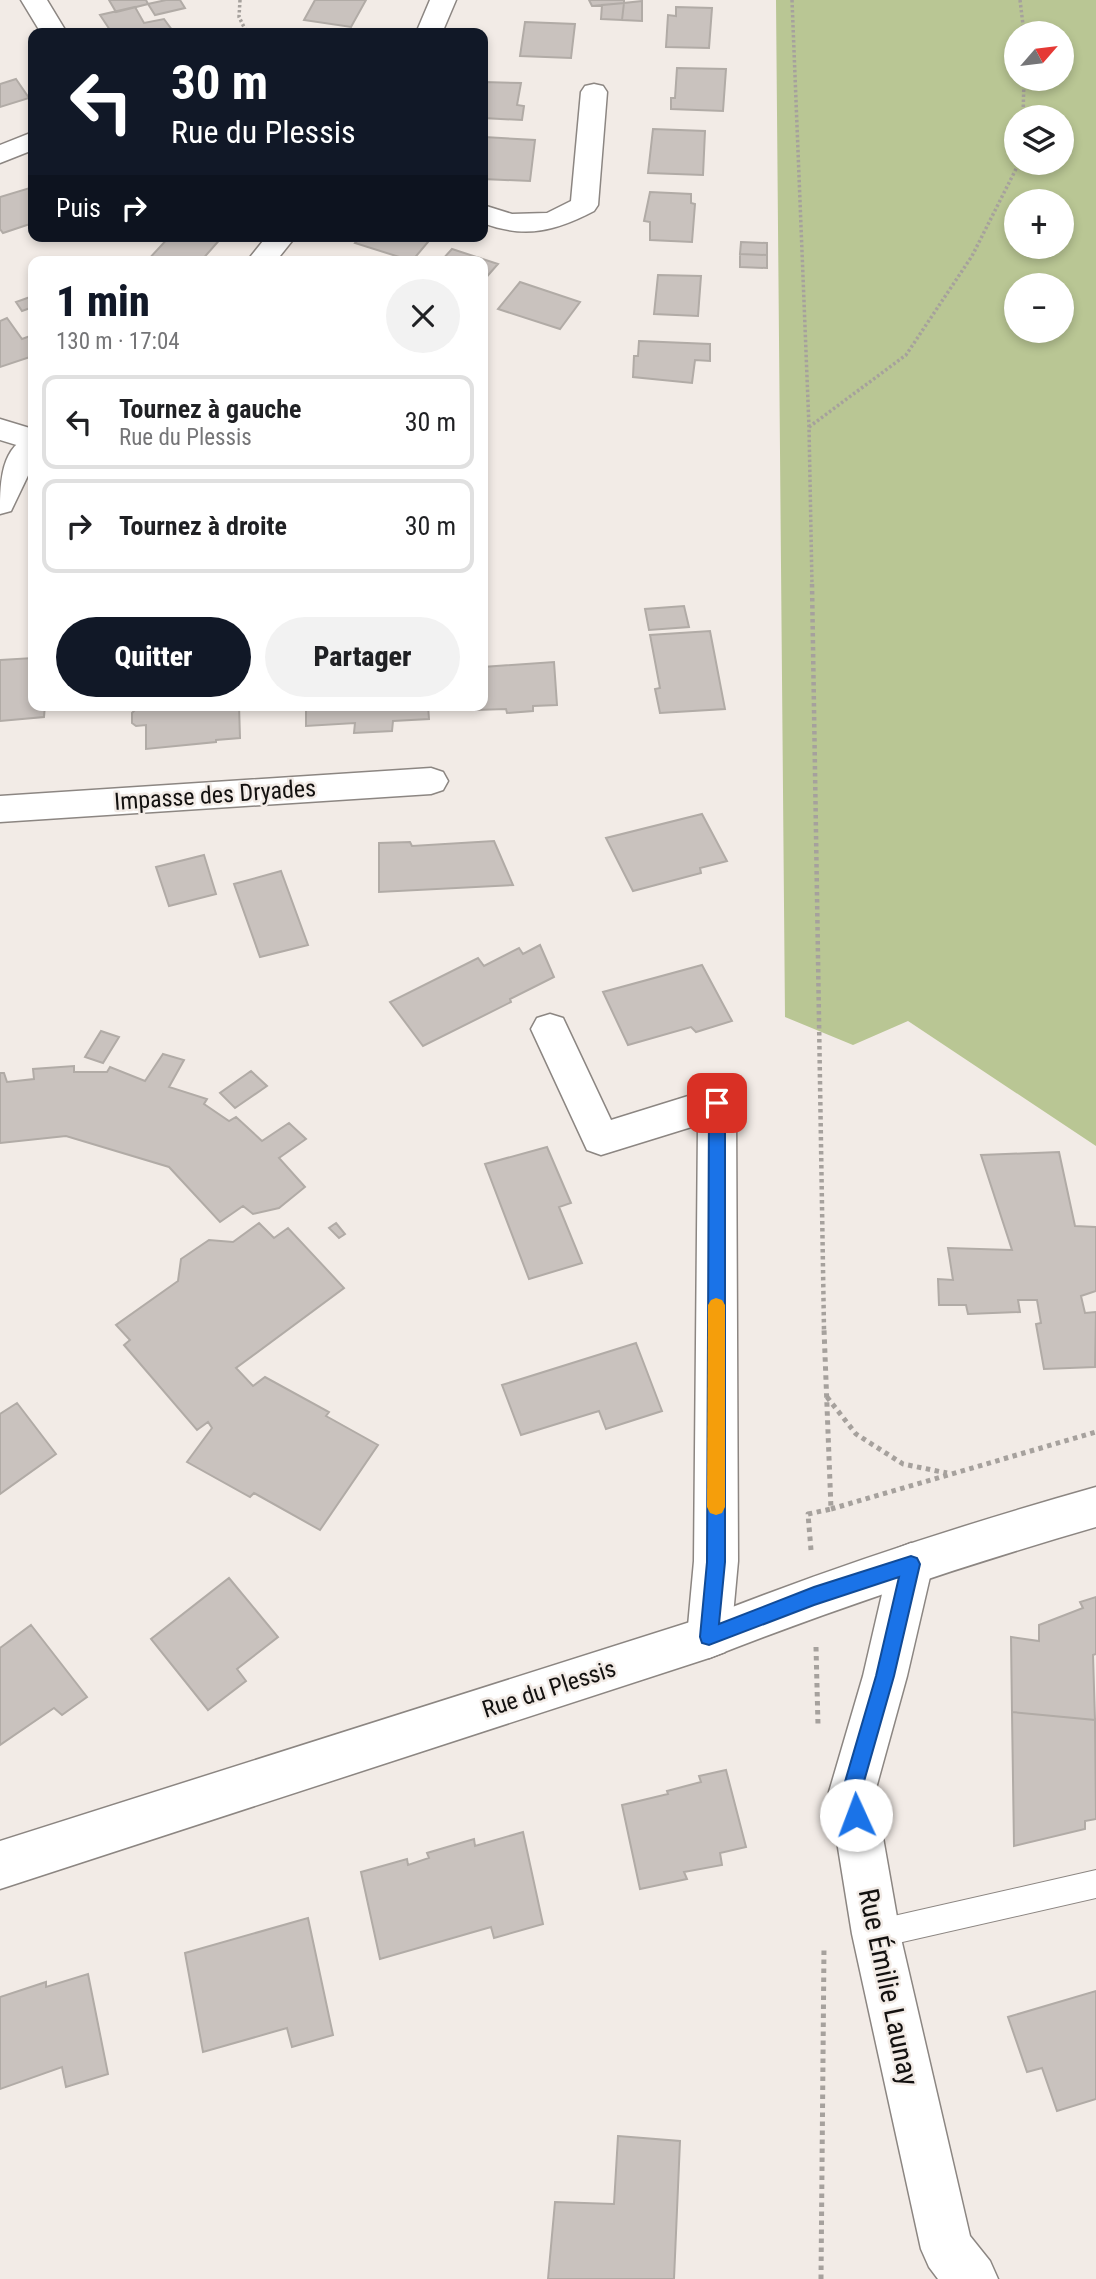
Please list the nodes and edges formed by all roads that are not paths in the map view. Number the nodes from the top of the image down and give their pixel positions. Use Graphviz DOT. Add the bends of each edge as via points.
graph roads {
  1 [pos="34,0"];
  2 [pos="443,0"];
  3 [pos="51,28"];
  4 [pos="431,28"];
  5 [pos="594,92"];
  6 [pos="28,142"];
  7 [pos="0,155"];
  8 [pos="488,216"];
  9 [pos="277,242"];
  10 [pos="265,256"];
  11 [pos="0,429"];
  12 [pos="28,440"];
  13 [pos="28,449"];
  14 [pos="0,504"];
  15 [pos="431,781"];
  16 [pos="0,809"];
  17 [pos="550,1029"];
  18 [pos="1096,1507"];
  19 [pos="911,1564"];
  20 [pos="709,1637"];
  21 [pos="0,1865"];
  22 [pos="1096,1884"];
  23 [pos="876,1934"];
  24 [pos="972,2279"];
  1 -- 3 [label="street"];
  2 -- 4 [label="street"];
  5 -- 8 [label="street" via="584,205 553,221 509,223"];
  6 -- 7 [label="street"];
  9 -- 10 [label="street"];
  11 -- 12 [label="street"];
  13 -- 14 [label="street"];
  15 -- 16 [label="street, Impasse des Dryades"];
  17 -- 20 [label="street" via="601,1139 717,1103 716,1562"];
  18 -- 19 [label="street, Rue du Plessis"];
  19 -- 20 [label="street, Rue du Plessis"];
  19 -- 23 [label="street, Rue Émilie Launay" via="852,1792"];
  20 -- 21 [label="street, Rue du Plessis"];
  22 -- 23 [label="lane"];
  23 -- 24 [label="street, Rue Émilie Launay" via="947,2249"];
}
